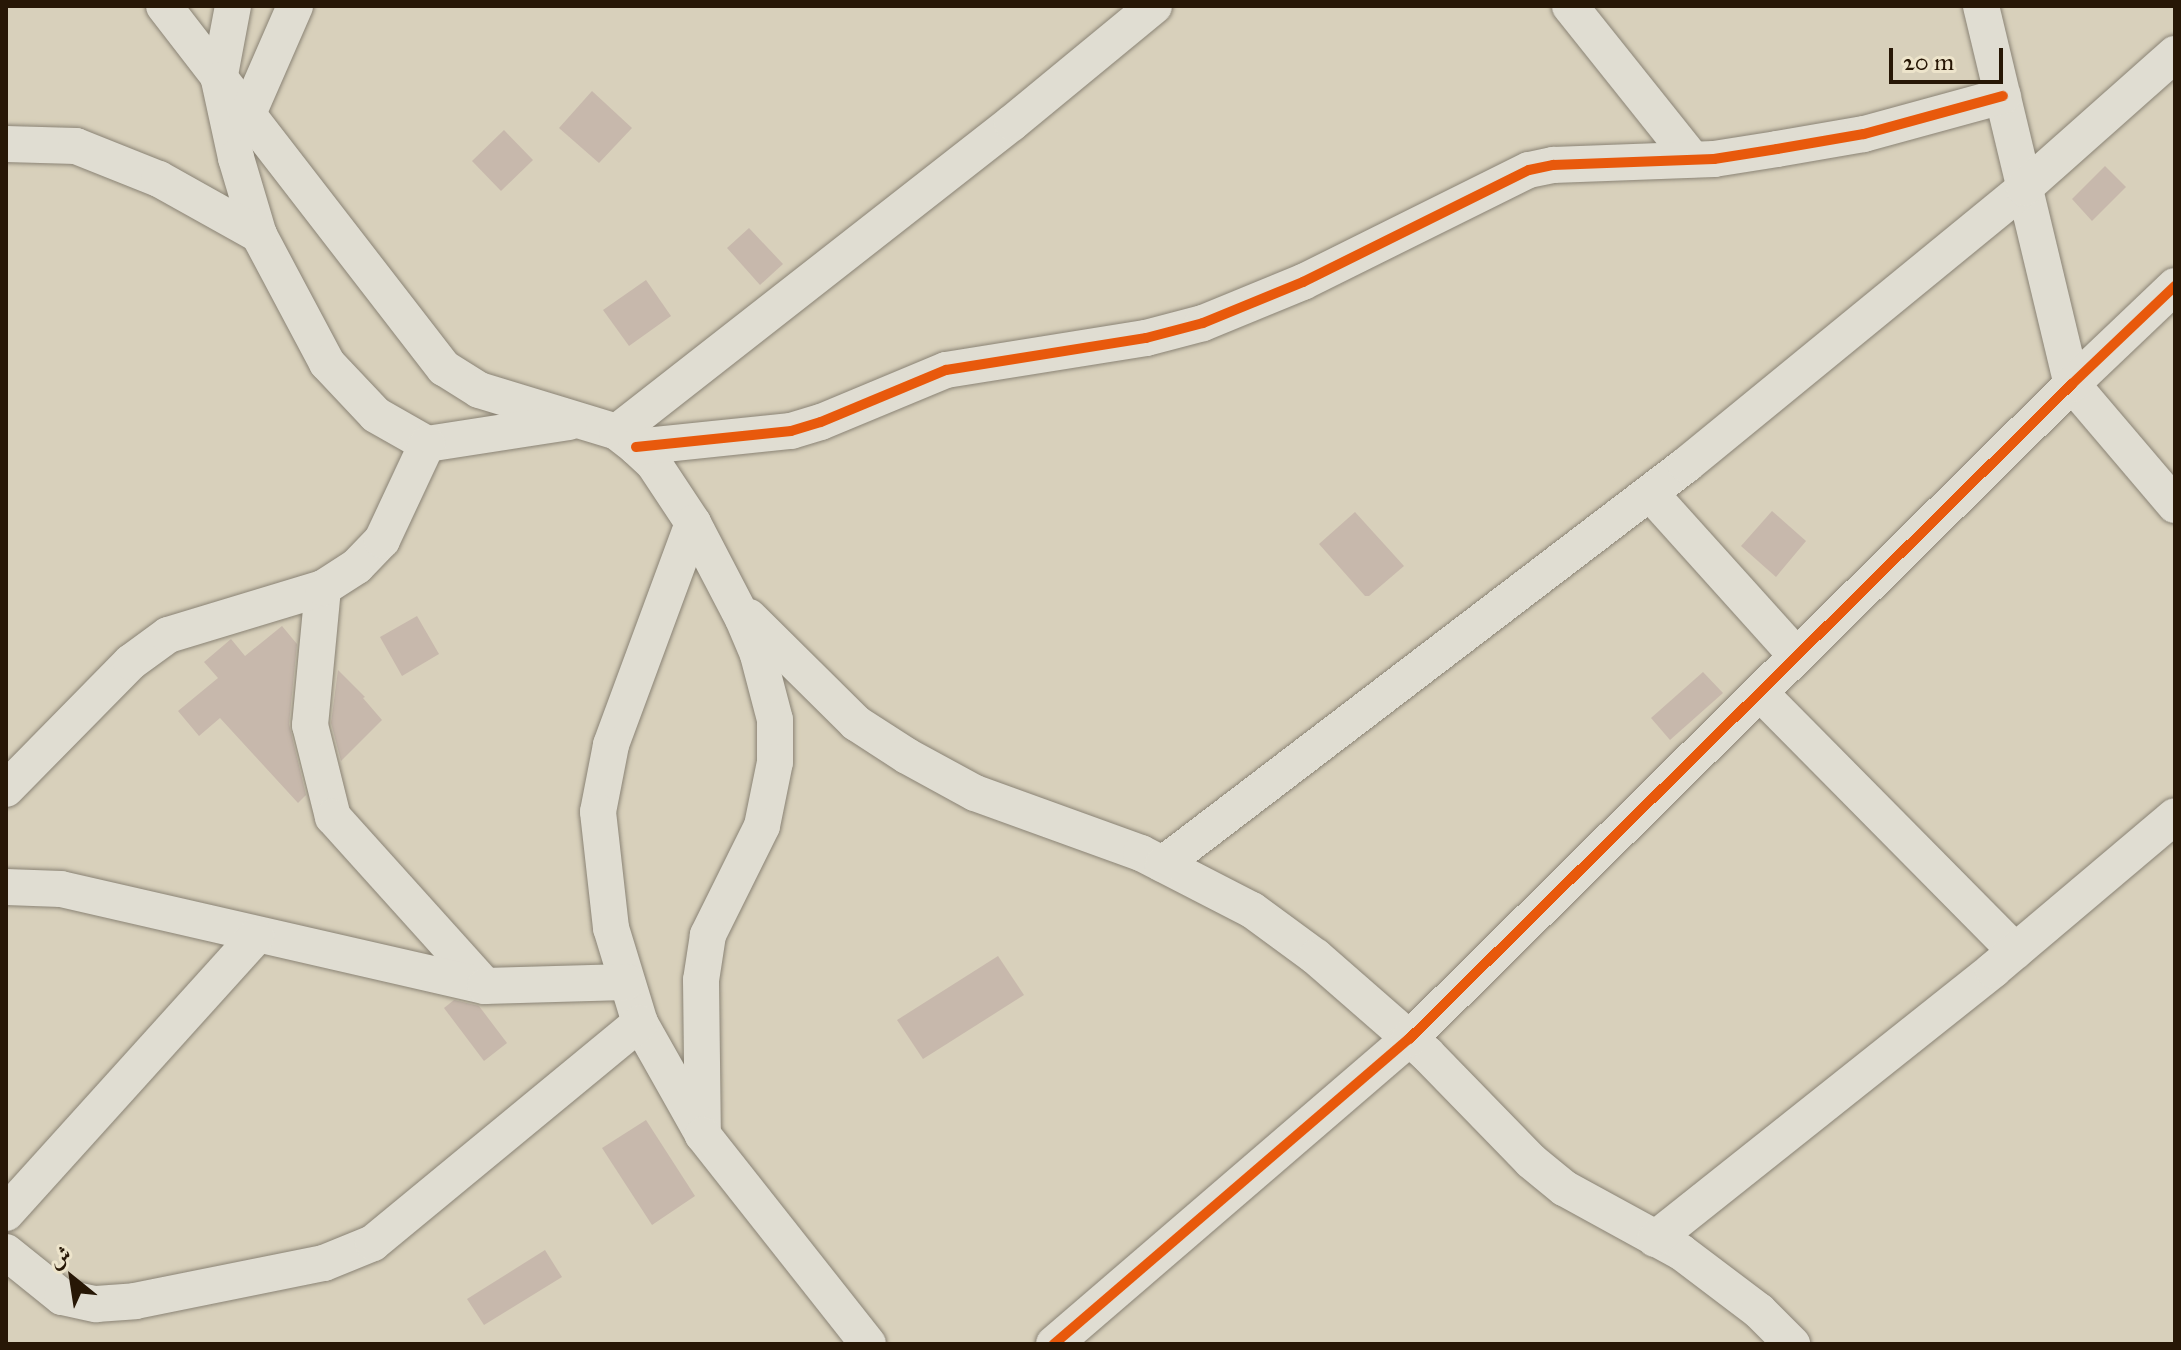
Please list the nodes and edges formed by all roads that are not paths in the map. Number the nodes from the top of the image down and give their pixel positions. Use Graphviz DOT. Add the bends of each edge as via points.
graph roads {
  1 [pos="164,6"];
  2 [pos="233,6"];
  3 [pos="295,6"];
  4 [pos="1154,6"];
  5 [pos="1570,6"];
  6 [pos="1981,6"];
  7 [pos="2175,54"];
  8 [pos="219,80"];
  9 [pos="2003,96"];
  10 [pos="247,116"];
  11 [pos="6,144"];
  12 [pos="1692,159"];
  13 [pos="2024,188"];
  14 [pos="259,235"];
  15 [pos="2175,286"];
  16 [pos="2072,384"];
  17 [pos="577,421"];
  18 [pos="626,439"];
  19 [pos="427,444"];
  20 [pos="1650,493"];
  21 [pos="2175,505"];
  22 [pos="693,523"];
  23 [pos="323,588"];
  24 [pos="734,601"];
  25 [pos="1797,656"];
  26 [pos="1760,693"];
  27 [pos="6,789"];
  28 [pos="2175,816"];
  29 [pos="1163,864"];
  30 [pos="6,887"];
  31 [pos="256,936"];
  32 [pos="2015,951"];
  33 [pos="626,982"];
  34 [pos="485,986"];
  35 [pos="640,1023"];
  36 [pos="1409,1039"];
  37 [pos="703,1135"];
  38 [pos="6,1213"];
  39 [pos="1655,1239"];
  40 [pos="6,1252"];
  41 [pos="868,1344"];
  42 [pos="1054,1344"];
  43 [pos="1792,1344"];
  1 -- 8 [label="street"];
  2 -- 8 [label="street"];
  3 -- 10 [label="street"];
  4 -- 18 [label="street"];
  5 -- 12 [label="street"];
  6 -- 9 [label="street"];
  7 -- 13 [label="street"];
  8 -- 10 [label="street"];
  8 -- 14 [label="street"];
  9 -- 12 [label="street" via="1864,134"];
  9 -- 13 [label="street"];
  10 -- 17 [label="street" via="444,368 479,390"];
  11 -- 14 [label="street" via="76,146 159,179"];
  12 -- 18 [label="street" via="1529,170 1303,282 1203,323 1146,338 946,370 791,431"];
  13 -- 16 [label="street"];
  13 -- 20 [label="street"];
  14 -- 19 [label="street" via="327,363 376,415"];
  15 -- 16 [label="street"];
  16 -- 21 [label="street"];
  16 -- 25 [label="street"];
  17 -- 18 [label="street"];
  17 -- 19 [label="street"];
  18 -- 22 [label="street" via="654,464"];
  19 -- 23 [label="street" via="382,540 357,566"];
  20 -- 25 [label="street"];
  20 -- 29 [label="street"];
  22 -- 24 [label="street"];
  22 -- 33 [label="street" via="611,745 598,812 611,928"];
  23 -- 27 [label="street" via="168,635 131,662"];
  23 -- 34 [label="street" via="310,725 333,817"];
  24 -- 29 [label="street" via="856,723 907,756 975,793"];
  24 -- 37 [label="street" via="758,655 775,720 775,762 762,826 708,935 701,980"];
  25 -- 26 [label="street"];
  26 -- 32 [label="street"];
  26 -- 36 [label="street"];
  28 -- 32 [label="street"];
  29 -- 36 [label="street" via="1252,910 1316,957"];
  30 -- 31 [label="street" via="61,889"];
  31 -- 34 [label="street"];
  31 -- 38 [label="street"];
  32 -- 39 [label="street"];
  33 -- 34 [label="street"];
  33 -- 35 [label="street"];
  35 -- 37 [label="street"];
  35 -- 40 [label="street" via="373,1243 324,1263 96,1304 62,1297"];
  36 -- 39 [label="street" via="1531,1161 1576,1196"];
  36 -- 42 [label="street"];
  37 -- 41 [label="street"];
  39 -- 43 [label="street" via="1681,1252 1759,1311"];
}
